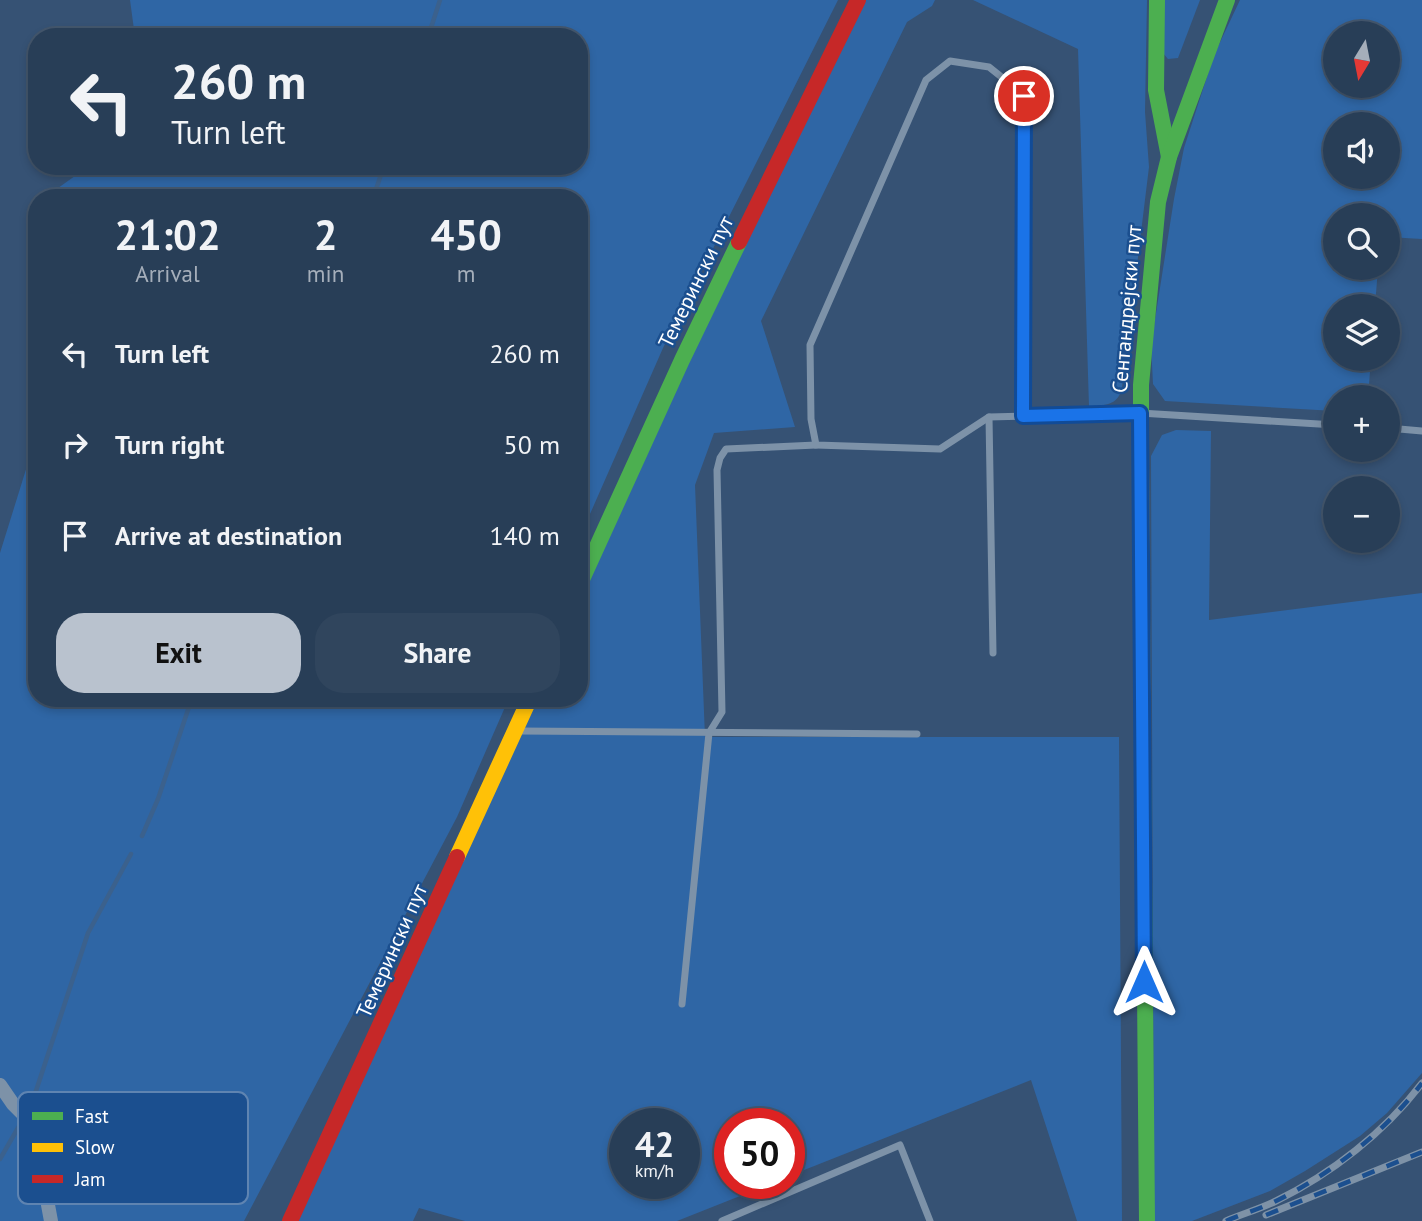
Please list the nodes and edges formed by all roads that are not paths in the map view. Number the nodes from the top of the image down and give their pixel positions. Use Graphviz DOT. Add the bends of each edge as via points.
graph roads {
  1 [pos="858,0"];
  2 [pos="1157,0"];
  3 [pos="1227,0"];
  4 [pos="1169,157"];
  5 [pos="1140,413"];
  6 [pos="1023,416"];
  7 [pos="989,417"];
  8 [pos="1323,424"];
  9 [pos="1400,429"];
  10 [pos="1422,430"];
  11 [pos="816,446"];
  12 [pos="588,566"];
  13 [pos="993,653"];
  14 [pos="526,707"];
  15 [pos="515,731"];
  16 [pos="709,733"];
  17 [pos="917,734"];
  18 [pos="682,1004"];
  19 [pos="0,1085"];
  20 [pos="18,1109"];
  21 [pos="290,1221"];
  22 [pos="722,1221"];
  23 [pos="930,1221"];
  24 [pos="1147,1221"];
  1 -- 12 [label="main road, Темерински пут" via="682,360"];
  2 -- 4 [label="main road" via="1156,90"];
  3 -- 4 [label="main road, Сентандрејски пут"];
  4 -- 5 [label="main road, Сентандрејски пут" via="1156,215"];
  5 -- 6 [label="lane"];
  5 -- 8 [label="lane"];
  5 -- 24 [label="main road, Сентандрејски пут"];
  6 -- 7 [label="lane"];
  6 -- 11 [label="lane" via="1024,96 989,67 950,61 926,80 810,345"];
  7 -- 11 [label="lane" via="940,449"];
  7 -- 13 [label="lane"];
  9 -- 10 [label="lane"];
  11 -- 16 [label="lane" via="726,449 720,458 722,712"];
  14 -- 15 [label="main road, Темерински пут"];
  15 -- 16 [label="lane"];
  15 -- 21 [label="main road, Темерински пут"];
  16 -- 17 [label="lane"];
  16 -- 18 [label="lane"];
  19 -- 20 [label="street"];
  22 -- 23 [label="lane" via="900,1145"];
}
